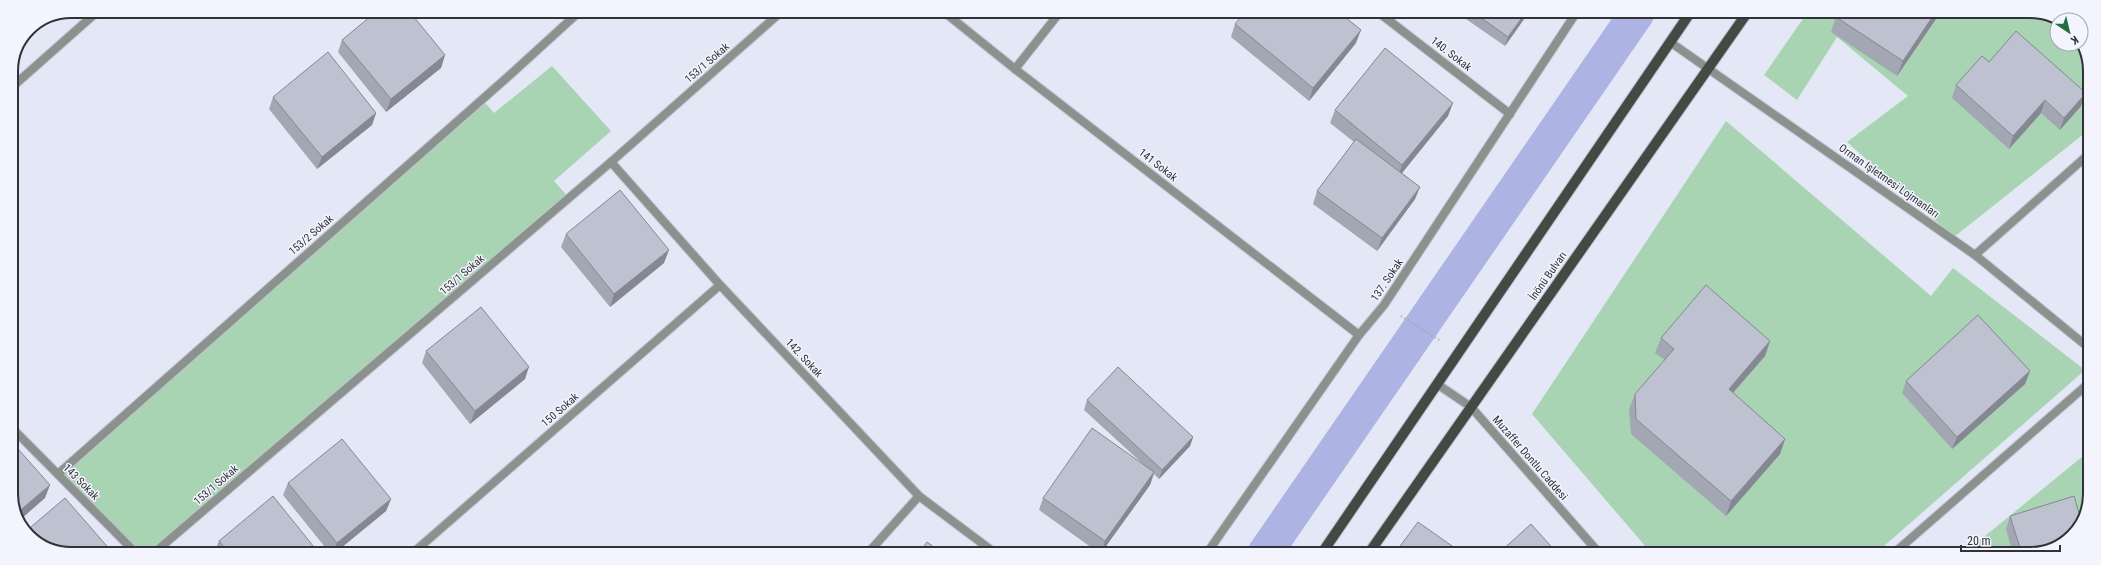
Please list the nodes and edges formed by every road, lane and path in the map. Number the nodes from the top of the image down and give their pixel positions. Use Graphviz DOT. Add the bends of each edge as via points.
graph roads {
  1 [pos="90,18"];
  2 [pos="572,18"];
  3 [pos="774,18"];
  4 [pos="951,18"];
  5 [pos="1055,18"];
  6 [pos="1386,18"];
  7 [pos="1572,18"];
  8 [pos="1687,18"];
  9 [pos="1743,18"];
  10 [pos="1670,42"];
  11 [pos="1708,67"];
  12 [pos="1015,69"];
  13 [pos="18,82"];
  14 [pos="1510,114"];
  15 [pos="2083,160"];
  16 [pos="611,162"];
  17 [pos="1975,255"];
  18 [pos="720,285"];
  19 [pos="1395,312"];
  20 [pos="1359,335"];
  21 [pos="1433,336"];
  22 [pos="2083,343"];
  23 [pos="1437,384"];
  24 [pos="2083,387"];
  25 [pos="1470,407"];
  26 [pos="18,433"];
  27 [pos="58,474"];
  28 [pos="919,496"];
  29 [pos="130,547"];
  30 [pos="161,547"];
  31 [pos="420,547"];
  32 [pos="873,547"];
  33 [pos="987,547"];
  34 [pos="1211,547"];
  35 [pos="1326,547"];
  36 [pos="1373,547"];
  37 [pos="1594,547"];
  38 [pos="1901,547"];
  1 -- 13 [label="street"];
  2 -- 27 [label="street, 153/2 Sokak"];
  3 -- 16 [label="street, 153/1 Sokak"];
  4 -- 12 [label="street, 141 Sokak"];
  5 -- 12 [label="street"];
  6 -- 14 [label="street, 140. Sokak"];
  7 -- 14 [label="street, 137. Sokak"];
  8 -- 10 [label="main road"];
  9 -- 11 [label="main road, İnönü Bulvarı"];
  10 -- 11 [label="street, Orman Işletmesi Lojmanları"];
  10 -- 23 [label="main road"];
  11 -- 17 [label="street, Orman Işletmesi Lojmanları"];
  11 -- 25 [label="main road, İnönü Bulvarı"];
  12 -- 20 [label="street, 141 Sokak"];
  14 -- 20 [label="street, 137. Sokak" via="1384,305"];
  15 -- 17 [label="street"];
  16 -- 18 [label="street, 142. Sokak"];
  16 -- 30 [label="street, 153/1 Sokak"];
  17 -- 22 [label="street, Orman Işletmesi Lojmanları"];
  18 -- 28 [label="street, 142. Sokak"];
  18 -- 31 [label="street, 150 Sokak"];
  19 -- 21 [label="path"];
  20 -- 34 [label="street, 137. Sokak"];
  23 -- 25 [label="street, Muzaffer Dontlu Caddesi"];
  23 -- 35 [label="main road"];
  24 -- 38 [label="street"];
  25 -- 36 [label="main road, İnönü Bulvarı"];
  25 -- 37 [label="street, Muzaffer Dontlu Caddesi"];
  26 -- 27 [label="street, 143 Sokak"];
  27 -- 29 [label="street, 143 Sokak"];
  28 -- 32 [label="street"];
  28 -- 33 [label="street, 142. Sokak"];
}
